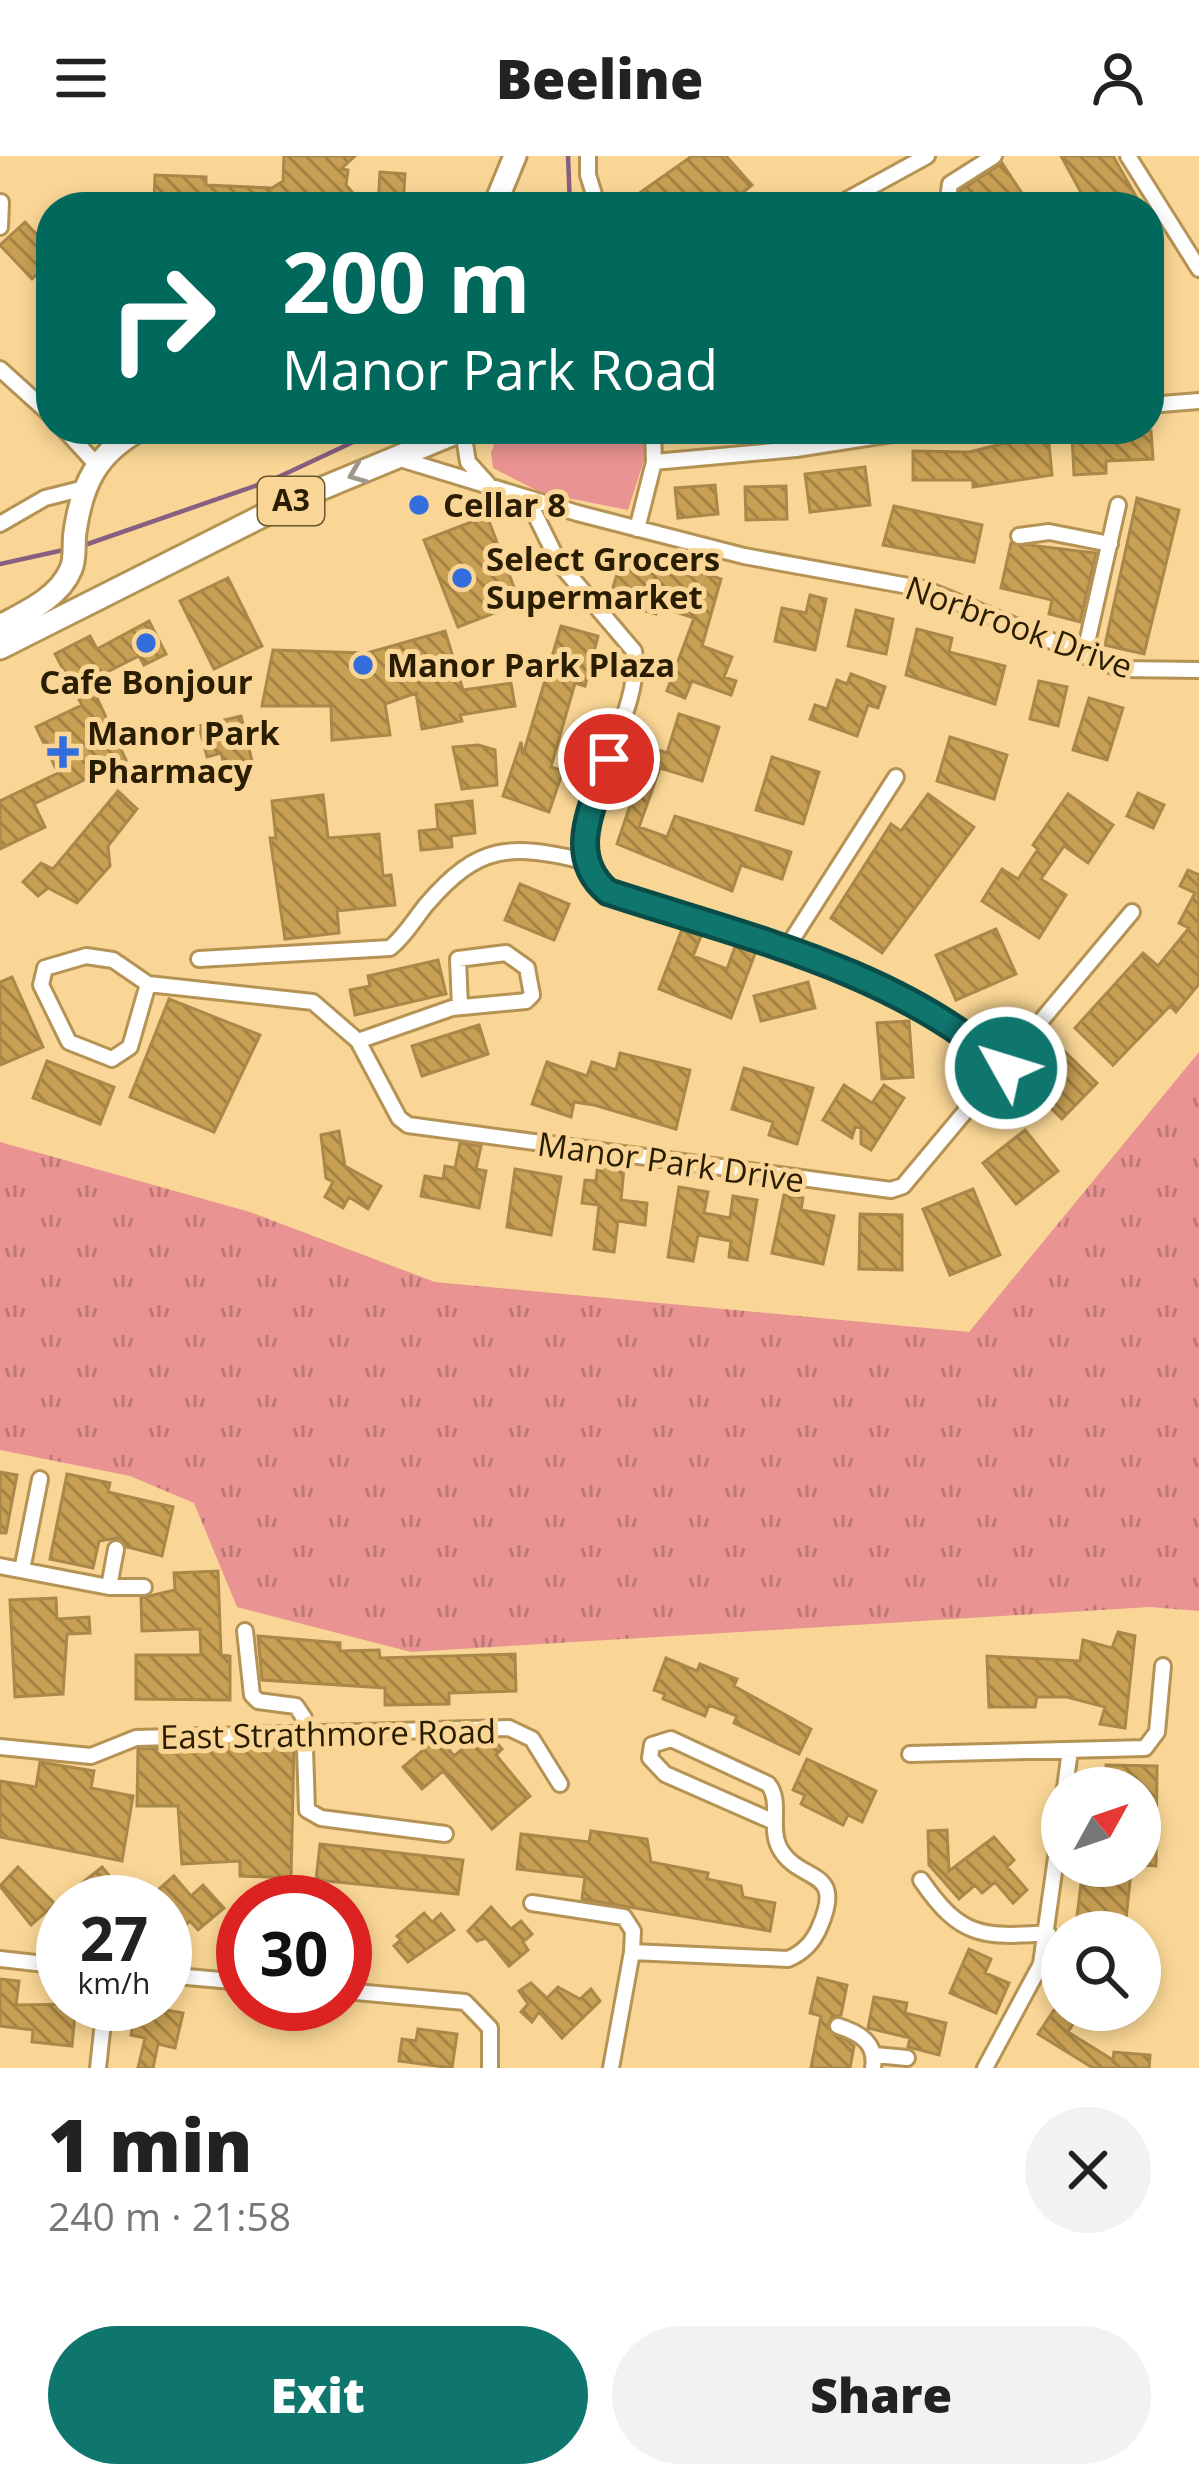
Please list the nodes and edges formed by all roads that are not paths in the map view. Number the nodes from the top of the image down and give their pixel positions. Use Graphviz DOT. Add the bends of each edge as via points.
graph roads {
  1 [pos="514,156"];
  2 [pos="589,156"];
  3 [pos="927,156"];
  4 [pos="994,156"];
  5 [pos="1128,156"];
  6 [pos="500,192"];
  7 [pos="593,192"];
  8 [pos="861,192"];
  9 [pos="949,192"];
  10 [pos="1151,192"];
  11 [pos="1,202"];
  12 [pos="1164,213"];
  13 [pos="0,226"];
  14 [pos="1199,269"];
  15 [pos="0,369"];
  16 [pos="36,401"];
  17 [pos="1199,401"];
  18 [pos="1164,404"];
  19 [pos="77,444"];
  20 [pos="121,444"];
  21 [pos="430,444"];
  22 [pos="466,444"];
  23 [pos="653,444"];
  24 [pos="828,444"];
  25 [pos="397,458"];
  26 [pos="654,462"];
  27 [pos="95,464"];
  28 [pos="490,487"];
  29 [pos="85,488"];
  30 [pos="527,498"];
  31 [pos="294,500"];
  32 [pos="1118,505"];
  33 [pos="0,524"];
  34 [pos="637,530"];
  35 [pos="1019,536"];
  36 [pos="1110,544"];
  37 [pos="74,560"];
  38 [pos="0,626"];
  39 [pos="0,648"];
  40 [pos="1084,656"];
  41 [pos="1199,670"];
  42 [pos="896,777"];
  43 [pos="585,861"];
  44 [pos="1132,913"];
  45 [pos="786,950"];
  46 [pos="200,959"];
  47 [pos="148,984"];
  48 [pos="460,1007"];
  49 [pos="358,1041"];
  50 [pos="1006,1068"];
  51 [pos="40,1479"];
  52 [pos="116,1549"];
  53 [pos="0,1566"];
  54 [pos="22,1570"];
  55 [pos="109,1587"];
  56 [pos="144,1587"];
  57 [pos="245,1630"];
  58 [pos="1162,1666"];
  59 [pos="304,1733"];
  60 [pos="0,1747"];
  61 [pos="1070,1750"];
  62 [pos="910,1754"];
  63 [pos="1068,1767"];
  64 [pos="560,1784"];
  65 [pos="772,1821"];
  66 [pos="445,1834"];
  67 [pos="920,1880"];
  68 [pos="532,1903"];
  69 [pos="1041,1933"];
  70 [pos="632,1952"];
  71 [pos="0,1959"];
  72 [pos="36,1963"];
  73 [pos="1041,1964"];
  74 [pos="372,1993"];
  75 [pos="838,2026"];
  76 [pos="102,2031"];
  77 [pos="907,2059"];
  78 [pos="874,2062"];
  79 [pos="98,2068"];
  80 [pos="490,2068"];
  81 [pos="610,2068"];
  82 [pos="985,2068"];
  1 -- 6 [label="main road"];
  2 -- 7 [label="street"];
  3 -- 8 [label="street"];
  4 -- 9 [label="street"];
  5 -- 10 [label="street"];
  11 -- 13 [label="street"];
  12 -- 14 [label="street"];
  15 -- 16 [label="street"];
  17 -- 18 [label="street"];
  19 -- 27 [label="street"];
  20 -- 27 [label="main road"];
  21 -- 25 [label="main road, A3"];
  22 -- 28 [label="street" via="468,462"];
  23 -- 26 [label="street"];
  24 -- 26 [label="street"];
  25 -- 28 [label="street, Norbrook Drive"];
  25 -- 31 [label="main road, A3, one-way"];
  26 -- 34 [label="street"];
  27 -- 29 [label="main road"];
  28 -- 30 [label="street, Norbrook Drive"];
  29 -- 33 [label="street" via="45,498"];
  29 -- 37 [label="main road"];
  30 -- 34 [label="street, Norbrook Drive"];
  30 -- 43 [label="street" via="559,563 634,651 634,684 585,834"];
  31 -- 37 [label="main road" via="100,578"];
  31 -- 39 [label="main road, A3"];
  32 -- 36 [label="street"];
  34 -- 40 [label="street, Norbrook Drive" via="925,590"];
  35 -- 36 [label="street" via="1049,532"];
  36 -- 40 [label="street"];
  37 -- 38 [label="main road" via="52,595"];
  40 -- 41 [label="street, Norbrook Drive" via="1155,674"];
  42 -- 45 [label="street"];
  43 -- 45 [label="street" via="608,892"];
  43 -- 46 [label="street" via="507,848 477,859 390,948"];
  44 -- 50 [label="street, Manor Park Drive"];
  45 -- 50 [label="street" via="941,1018"];
  47 -- 47 [label="street" via="113,960 86,956 41,976 69,1042 112,1059 130,1047"];
  47 -- 49 [label="street, Manor Park Drive" via="313,1002"];
  48 -- 48 [label="street" via="458,959 506,953 527,968 526,1001"];
  48 -- 49 [label="street"];
  49 -- 50 [label="street, Manor Park Drive" via="408,1125 880,1190 903,1186"];
  51 -- 54 [label="street"];
  52 -- 55 [label="street"];
  53 -- 54 [label="street"];
  54 -- 55 [label="street"];
  55 -- 56 [label="street"];
  57 -- 59 [label="street" via="252,1694 296,1706"];
  58 -- 61 [label="street" via="1156,1732 1145,1748"];
  59 -- 60 [label="street, East Strathmore Road" via="136,1738 91,1756"];
  59 -- 64 [label="street, East Strathmore Road" via="509,1728 532,1739"];
  59 -- 66 [label="street" via="304,1804 313,1815"];
  61 -- 62 [label="street"];
  61 -- 63 [label="street"];
  65 -- 65 [label="street" via="665,1774 650,1758 652,1745 671,1739 768,1784"];
  65 -- 70 [label="street" via="781,1851 828,1891 818,1934 799,1954"];
  67 -- 69 [label="street" via="961,1926 1000,1936"];
  68 -- 70 [label="street" via="624,1917"];
  70 -- 81 [label="street"];
  71 -- 72 [label="street"];
  73 -- 82 [label="street"];
  74 -- 80 [label="street" via="476,2008 490,2028"];
  75 -- 78 [label="street" via="865,2038"];
  76 -- 79 [label="street"];
  77 -- 78 [label="street"];
}
